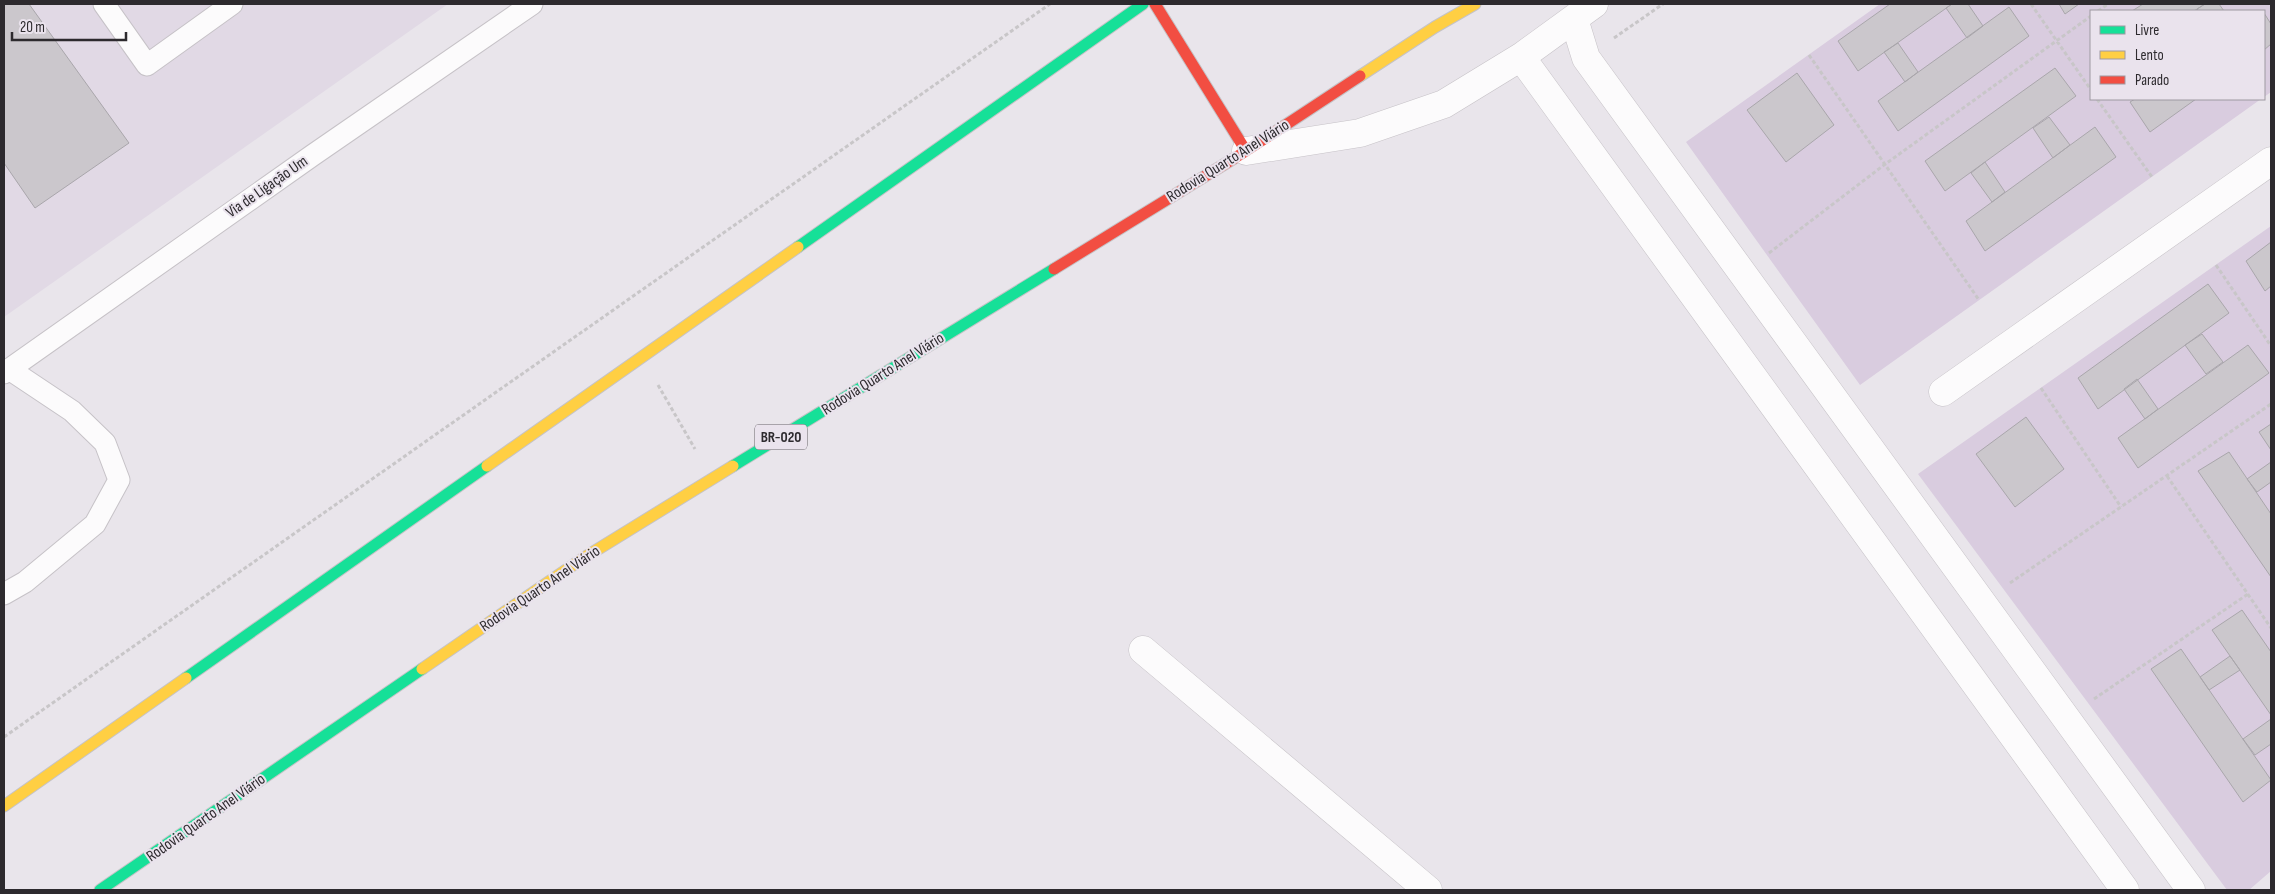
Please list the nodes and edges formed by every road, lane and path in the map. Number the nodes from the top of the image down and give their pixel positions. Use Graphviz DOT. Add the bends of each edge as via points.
graph roads {
  1 [pos="104,4"];
  2 [pos="232,4"];
  3 [pos="1050,4"];
  4 [pos="1143,4"];
  5 [pos="1155,4"];
  6 [pos="1475,4"];
  7 [pos="1663,4"];
  8 [pos="2031,4"];
  9 [pos="521,6"];
  10 [pos="1584,11"];
  11 [pos="2090,17"];
  12 [pos="2057,41"];
  13 [pos="1809,55"];
  14 [pos="1521,57"];
  15 [pos="1586,58"];
  16 [pos="2090,89"];
  17 [pos="2098,100"];
  18 [pos="1246,151"];
  19 [pos="2271,160"];
  20 [pos="1884,166"];
  21 [pos="2152,177"];
  22 [pos="1767,255"];
  23 [pos="2216,265"];
  24 [pos="1979,300"];
  25 [pos="2271,346"];
  26 [pos="642,356"];
  27 [pos="6,371"];
  28 [pos="2041,388"];
  29 [pos="1943,392"];
  30 [pos="2271,404"];
  31 [pos="2166,476"];
  32 [pos="713,479"];
  33 [pos="2121,507"];
  34 [pos="2003,588"];
  35 [pos="4,594"];
  36 [pos="2248,594"];
  37 [pos="2271,628"];
  38 [pos="1143,650"];
  39 [pos="2088,703"];
  40 [pos="4,737"];
  41 [pos="4,806"];
  42 [pos="100,890"];
  43 [pos="1428,890"];
  44 [pos="2125,890"];
  45 [pos="2191,890"];
  1 -- 2 [label="lane" via="147,65"];
  3 -- 40 [label="path"];
  4 -- 26 [label="highway"];
  5 -- 18 [label="highway"];
  6 -- 18 [label="highway, Rodovia Quarto Anel Viário / BR-020"];
  7 -- 15 [label="path"];
  8 -- 12 [label="path"];
  9 -- 27 [label="lane, Via de Ligação Um"];
  10 -- 14 [label="street"];
  10 -- 15 [label="street"];
  11 -- 12 [label="path"];
  12 -- 16 [label="path"];
  12 -- 20 [label="path"];
  13 -- 20 [label="path"];
  14 -- 18 [label="street" via="1444,104 1360,133"];
  14 -- 44 [label="street"];
  15 -- 45 [label="street"];
  17 -- 21 [label="path"];
  18 -- 32 [label="highway, Rodovia Quarto Anel Viário / BR-020"];
  19 -- 29 [label="street"];
  20 -- 22 [label="path"];
  20 -- 24 [label="path"];
  23 -- 25 [label="path"];
  26 -- 32 [label="path"];
  26 -- 41 [label="highway"];
  27 -- 35 [label="lane" via="72,411 105,442 119,480 95,524 25,582"];
  28 -- 33 [label="path"];
  30 -- 31 [label="path"];
  31 -- 33 [label="path"];
  31 -- 36 [label="path"];
  32 -- 42 [label="highway, Rodovia Quarto Anel Viário / BR-020" via="582,559"];
  33 -- 34 [label="path"];
  36 -- 37 [label="path"];
  36 -- 39 [label="path"];
  38 -- 43 [label="street"];
}
